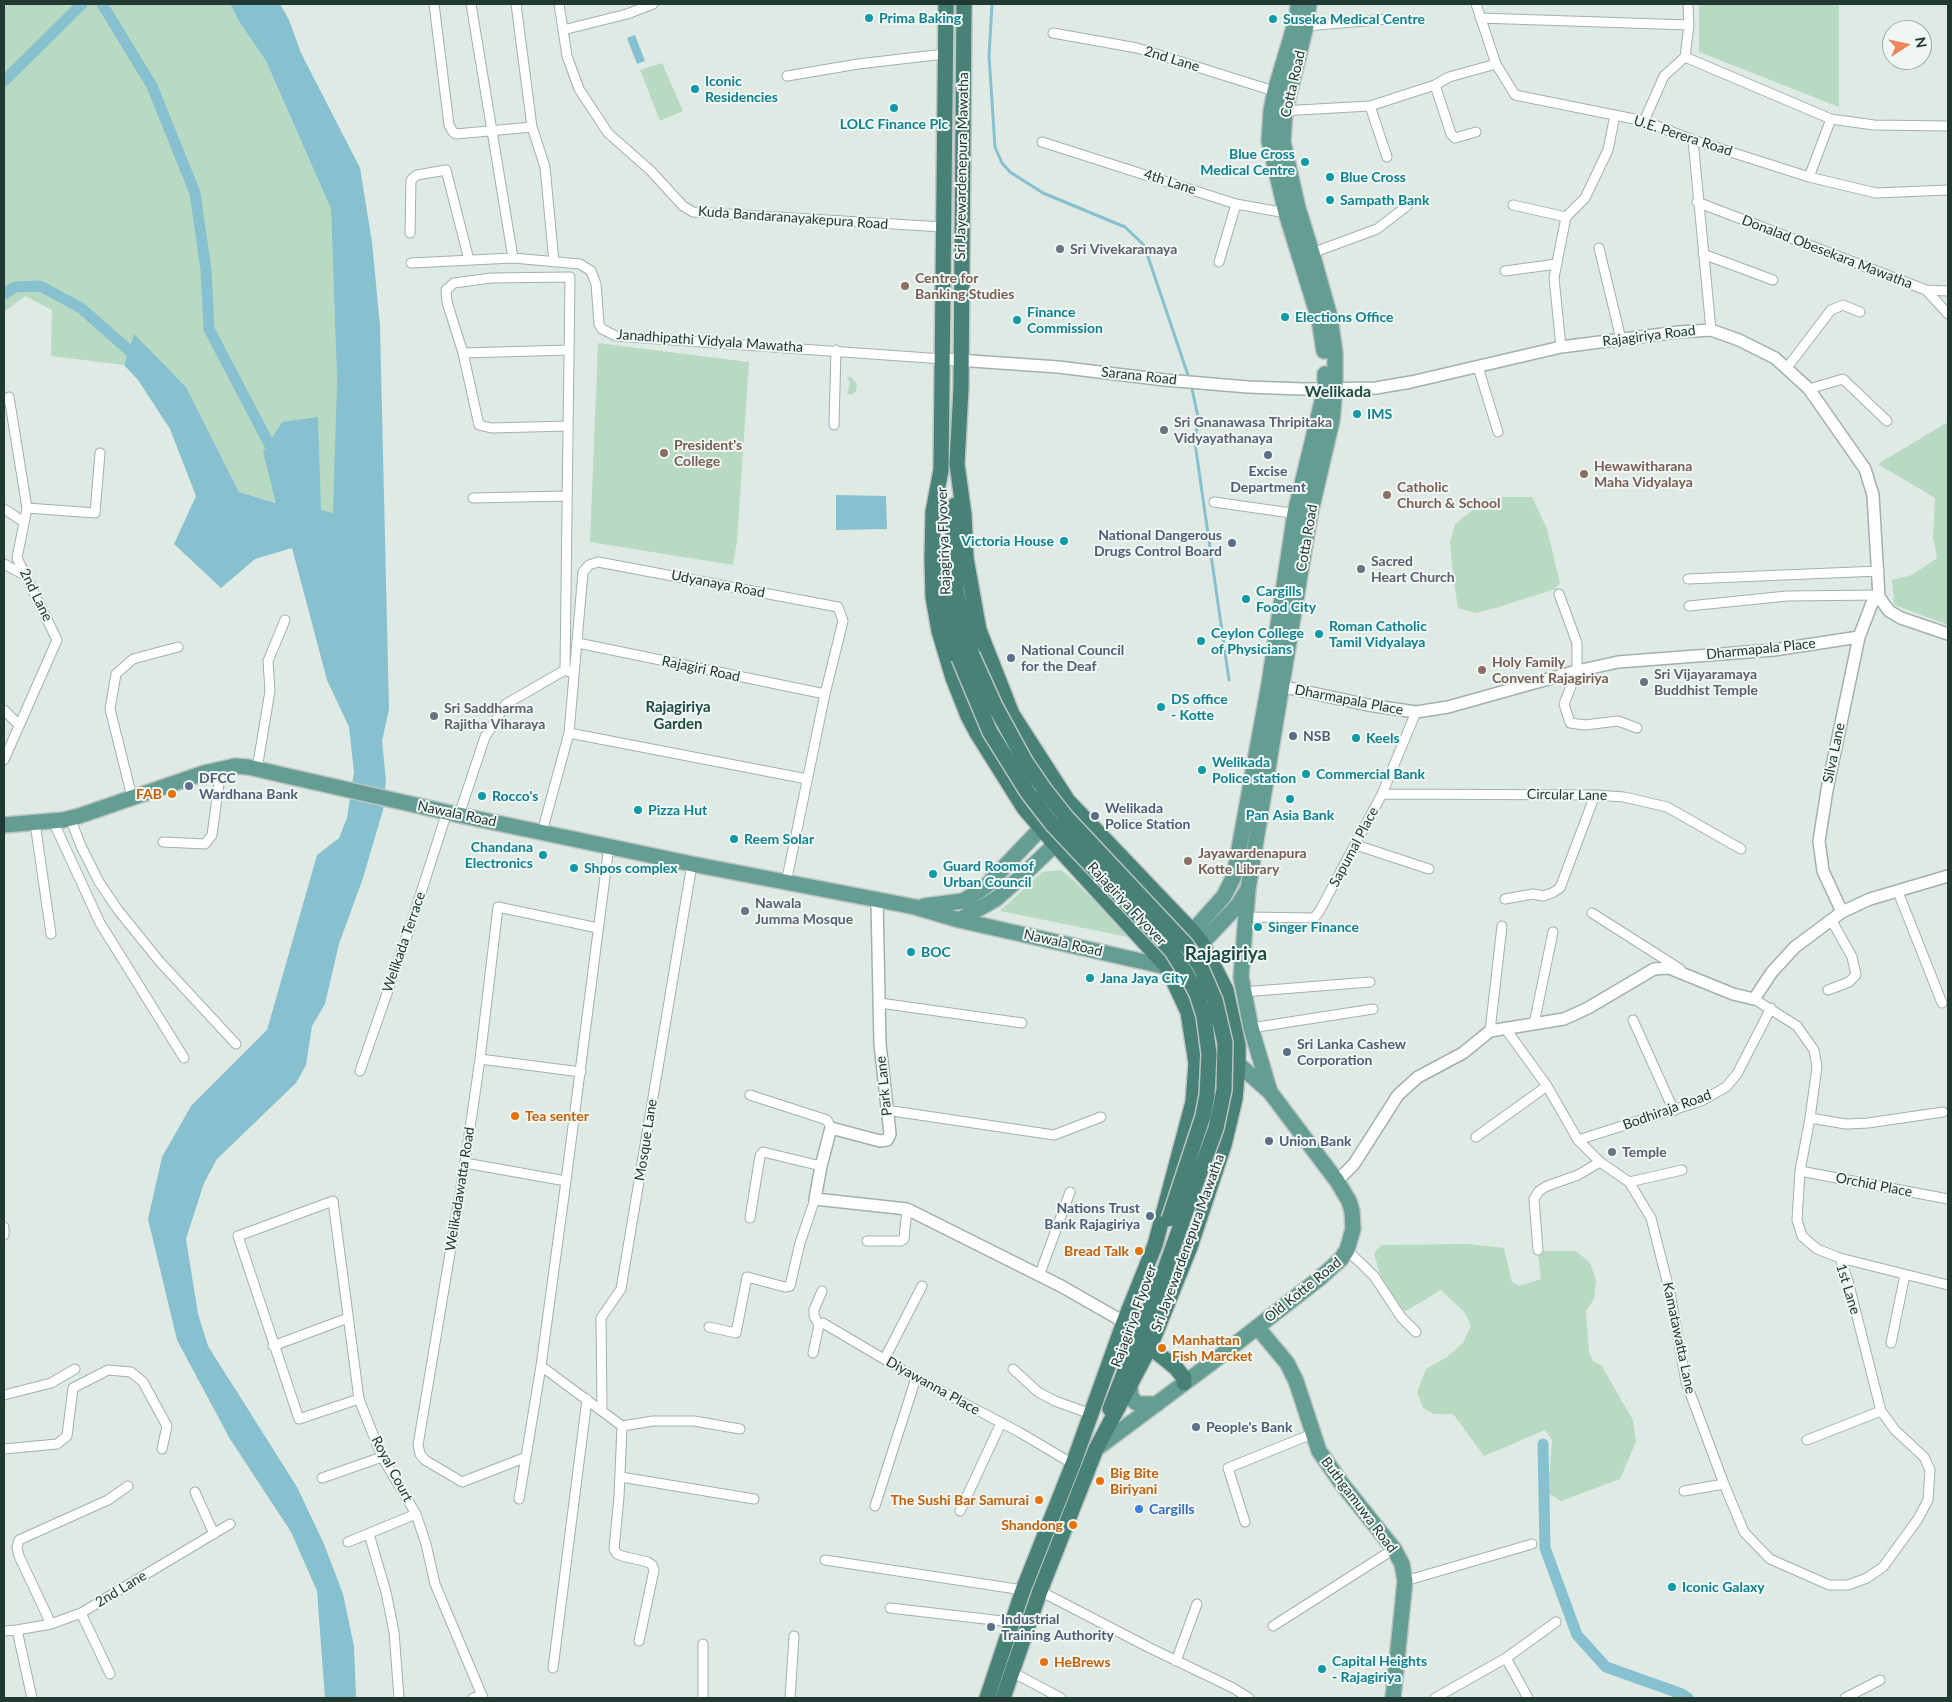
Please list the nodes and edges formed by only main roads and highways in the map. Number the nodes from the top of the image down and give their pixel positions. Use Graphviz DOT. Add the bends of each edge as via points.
graph roads {
  1 [pos="946,4"];
  2 [pos="964,4"];
  3 [pos="1298,4"];
  4 [pos="1309,4"];
  5 [pos="1282,93"];
  6 [pos="1292,211"];
  7 [pos="1319,299"];
  8 [pos="1330,389"];
  9 [pos="957,464"];
  10 [pos="941,470"];
  11 [pos="1275,685"];
  12 [pos="1012,714"];
  13 [pos="977,733"];
  14 [pos="1068,801"];
  15 [pos="1083,817"];
  16 [pos="4,825"];
  17 [pos="1041,829"];
  18 [pos="1055,845"];
  19 [pos="1232,880"];
  20 [pos="1249,887"];
  21 [pos="915,907"];
  22 [pos="959,920"];
  23 [pos="1192,930"];
  24 [pos="1202,943"];
  25 [pos="1167,967"];
  26 [pos="1242,984"];
  27 [pos="1238,1045"];
  28 [pos="1238,1064"];
  29 [pos="1270,1092"];
  30 [pos="1257,1327"];
  31 [pos="1150,1348"];
  32 [pos="1184,1383"];
  33 [pos="1130,1388"];
  34 [pos="1157,1404"];
  35 [pos="1096,1448"];
  36 [pos="1073,1464"];
  37 [pos="987,1698"];
  38 [pos="1003,1698"];
  39 [pos="1393,1698"];
  1 -- 10 [label="highway, Sri Jayewardenepura Mawatha"];
  2 -- 9 [label="highway, Sri Jayewardenepura Mawatha"];
  3 -- 5 [label="main road, Cotta Road"];
  4 -- 5 [label="main road, Cotta Road" via="1306,26"];
  5 -- 6 [label="main road, Cotta Road" via="1270,141"];
  6 -- 7 [label="main road, Cotta Road"];
  6 -- 7 [label="main road, Cotta Road" via="1312,253"];
  7 -- 8 [label="main road, Cotta Road" via="1330,317 1335,353"];
  8 -- 11 [label="main road, Cotta Road" via="1295,513"];
  8 -- 11 [label="main road, Cotta Road" via="1332,421"];
  9 -- 12 [label="highway, Sri Jayewardenepura Mawatha" via="966,558 979,630"];
  9 -- 35 [label="highway, Rajagiriya Flyover, bridge" via="956,590 968,643 995,706 1025,762 1066,817 1187,946 1212,992 1225,1043 1224,1090 1216,1128"];
  10 -- 13 [label="highway, Sri Jayewardenepura Mawatha" via="933,512 934,597 953,678"];
  10 -- 36 [label="highway, Rajagiriya Flyover, bridge" via="942,563 947,609 959,658 982,716 1006,760 1052,824 1172,951 1197,994 1207,1034 1210,1068 1203,1116 1118,1363"];
  11 -- 19 [label="main road, Cotta Road"];
  11 -- 20 [label="main road, Cotta Road"];
  12 -- 13 [label="highway" via="1028,762 1022,772 1012,771"];
  12 -- 14 [label="highway, Sri Jayewardenepura Mawatha"];
  13 -- 17 [label="highway, Sri Jayewardenepura Mawatha"];
  14 -- 15 [label="highway, Sri Jayewardenepura Mawatha"];
  14 -- 17 [label="main road, Nawala Road"];
  15 -- 18 [label="main road"];
  15 -- 23 [label="highway, Sri Jayewardenepura Mawatha"];
  16 -- 21 [label="main road, Nawala Road" via="70,818 235,766 692,864"];
  17 -- 18 [label="highway, Sri Jayewardenepura Mawatha"];
  17 -- 21 [label="main road, Nawala Road" via="978,892 963,901"];
  18 -- 22 [label="main road" via="996,899"];
  18 -- 25 [label="highway, Sri Jayewardenepura Mawatha"];
  19 -- 20 [label="main road"];
  19 -- 23 [label="main road, Cotta Road" via="1213,910"];
  20 -- 24 [label="main road, Cotta Road" via="1238,905"];
  20 -- 26 [label="main road, Old Kotte Road"];
  21 -- 22 [label="main road, Nawala Road"];
  22 -- 25 [label="main road, Nawala Road"];
  23 -- 24 [label="highway, Sri Jayewardenepura Mawatha"];
  23 -- 25 [label="main road, Cotta Road"];
  24 -- 25 [label="main road, Cotta Road"];
  24 -- 27 [label="highway, Sri Jayewardenepura Mawatha" via="1226,990"];
  25 -- 36 [label="highway, Sri Jayewardenepura Mawatha" via="1188,1012 1196,1063 1193,1102 1155,1245"];
  26 -- 27 [label="main road"];
  26 -- 29 [label="main road, Old Kotte Road"];
  27 -- 28 [label="highway, Sri Jayewardenepura Mawatha"];
  28 -- 29 [label="main road, Old Kotte Road"];
  28 -- 31 [label="highway, Sri Jayewardenepura Mawatha" via="1235,1099 1224,1145 1190,1247"];
  29 -- 30 [label="main road, Old Kotte Road" via="1337,1181 1349,1201 1353,1229 1348,1250 1333,1267"];
  30 -- 32 [label="main road, Old Kotte Road"];
  30 -- 39 [label="main road, Buthgamuwa Road" via="1287,1363 1296,1381 1319,1452 1394,1549 1402,1564 1404,1581"];
  31 -- 32 [label="highway" via="1176,1368"];
  31 -- 33 [label="highway, Sri Jayewardenepura Mawatha"];
  32 -- 34 [label="main road, Old Kotte Road"];
  33 -- 34 [label="main road" via="1135,1402"];
  33 -- 35 [label="highway, Sri Jayewardenepura Mawatha"];
  34 -- 35 [label="main road, Old Kotte Road"];
  35 -- 38 [label="highway, Sri Jayewardenepura Mawatha" via="1040,1591"];
  36 -- 37 [label="highway, Sri Jayewardenepura Mawatha" via="1011,1622"];
}
